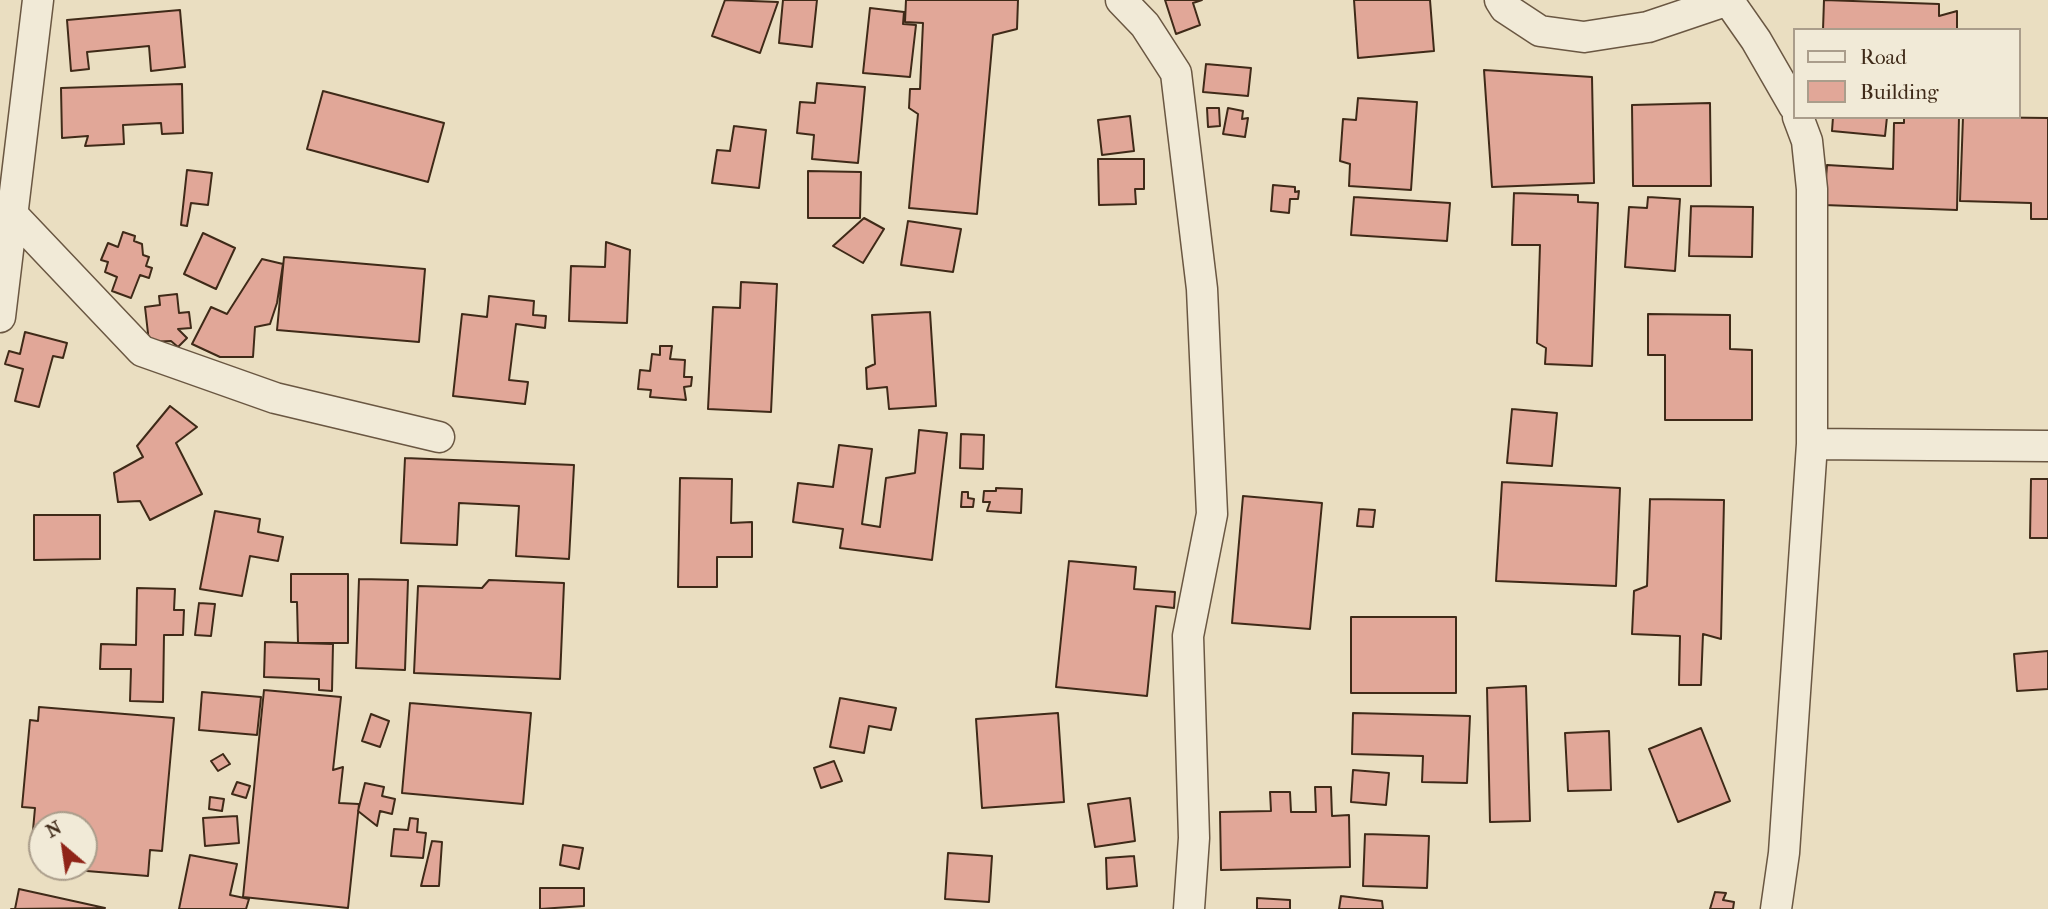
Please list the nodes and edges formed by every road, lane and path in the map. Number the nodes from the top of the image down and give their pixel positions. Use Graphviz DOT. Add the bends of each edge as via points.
graph roads {
  1 [pos="38,0"];
  2 [pos="1121,0"];
  3 [pos="1500,0"];
  4 [pos="1728,0"];
  5 [pos="1792,103"];
  6 [pos="1799,119"];
  7 [pos="12,214"];
  8 [pos="0,317"];
  9 [pos="439,437"];
  10 [pos="1812,444"];
  11 [pos="2048,446"];
  12 [pos="1189,909"];
  13 [pos="1776,909"];
  1 -- 7 [label="street"];
  2 -- 12 [label="street" via="1145,25 1176,73 1202,289 1212,514 1188,636 1194,838"];
  3 -- 4 [label="street" via="1540,30 1584,37 1648,27"];
  4 -- 5 [label="street"];
  6 -- 10 [label="street" via="1807,141 1812,189"];
  7 -- 8 [label="street"];
  7 -- 9 [label="street" via="142,352 275,398"];
  10 -- 11 [label="street"];
  10 -- 13 [label="street" via="1784,853"];
}
